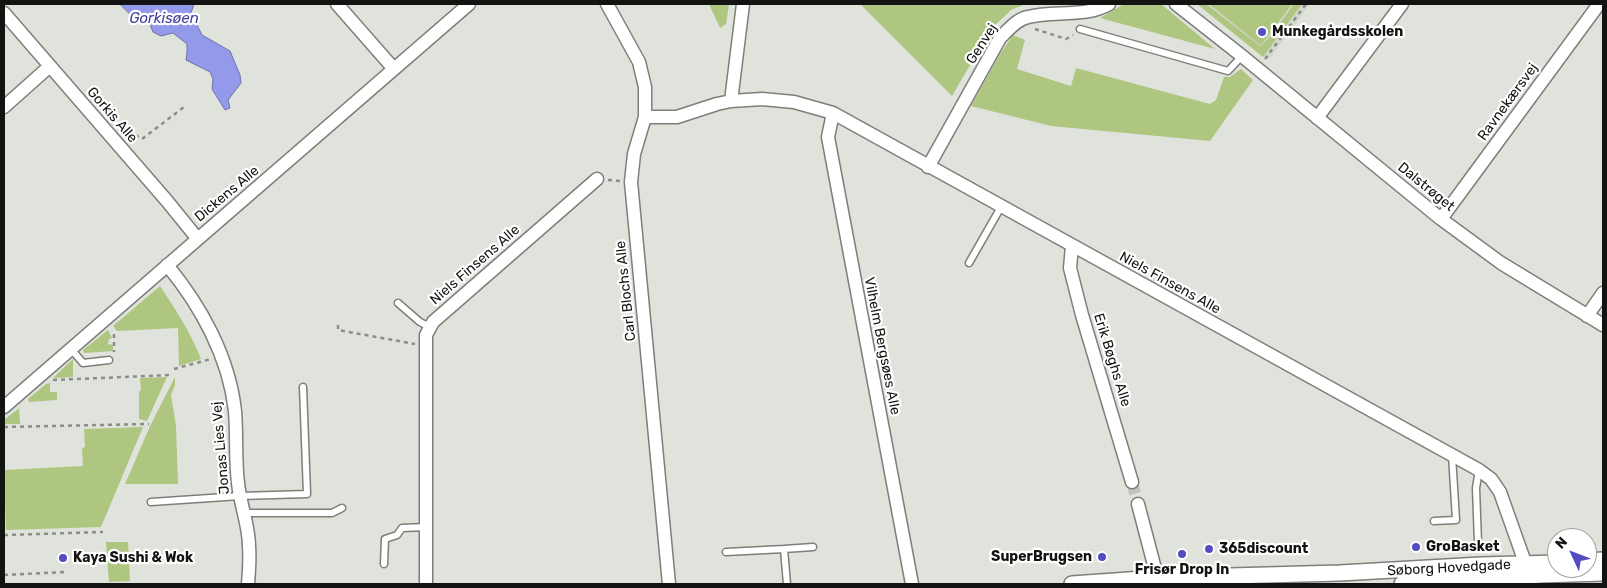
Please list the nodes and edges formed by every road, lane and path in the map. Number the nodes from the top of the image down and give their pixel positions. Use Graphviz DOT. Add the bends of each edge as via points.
graph roads {
  1 [pos="337,4"];
  2 [pos="469,4"];
  3 [pos="607,4"];
  4 [pos="743,4"];
  5 [pos="1108,4"];
  6 [pos="1176,4"];
  7 [pos="1306,4"];
  8 [pos="1402,4"];
  9 [pos="1599,4"];
  10 [pos="4,13"];
  11 [pos="1016,23"];
  12 [pos="1080,29"];
  13 [pos="1242,56"];
  14 [pos="50,66"];
  15 [pos="394,69"];
  16 [pos="1258,69"];
  17 [pos="731,101"];
  18 [pos="4,107"];
  19 [pos="184,107"];
  20 [pos="833,114"];
  21 [pos="645,117"];
  22 [pos="1317,118"];
  23 [pos="120,147"];
  24 [pos="928,167"];
  25 [pos="597,179"];
  26 [pos="630,182"];
  27 [pos="1001,207"];
  28 [pos="1441,219"];
  29 [pos="197,238"];
  30 [pos="1072,246"];
  31 [pos="969,263"];
  32 [pos="167,265"];
  33 [pos="1603,292"];
  34 [pos="398,302"];
  35 [pos="1587,316"];
  36 [pos="338,325"];
  37 [pos="1603,325"];
  38 [pos="430,327"];
  39 [pos="114,334"];
  40 [pos="426,345"];
  41 [pos="71,349"];
  42 [pos="221,355"];
  43 [pos="109,360"];
  44 [pos="174,369"];
  45 [pos="42,374"];
  46 [pos="171,375"];
  47 [pos="303,387"];
  48 [pos="4,406"];
  49 [pos="149,424"];
  50 [pos="4,427"];
  51 [pos="1452,455"];
  52 [pos="1479,470"];
  53 [pos="1132,482"];
  54 [pos="240,496"];
  55 [pos="151,502"];
  56 [pos="1138,504"];
  57 [pos="342,508"];
  58 [pos="244,513"];
  59 [pos="1434,521"];
  60 [pos="426,527"];
  61 [pos="104,532"];
  62 [pos="4,535"];
  63 [pos="1478,543"];
  64 [pos="813,547"];
  65 [pos="784,548"];
  66 [pos="726,552"];
  67 [pos="384,564"];
  68 [pos="1547,565"];
  69 [pos="1527,570"];
  70 [pos="65,572"];
  71 [pos="1603,573"];
  72 [pos="4,576"];
  73 [pos="1342,579"];
  74 [pos="1279,580"];
  75 [pos="1158,581"];
  76 [pos="1441,583"];
  77 [pos="248,584"];
  78 [pos="426,584"];
  79 [pos="669,584"];
  80 [pos="787,584"];
  81 [pos="912,584"];
  82 [pos="1072,584"];
  83 [pos="1402,584"];
  1 -- 15 [label="street"];
  2 -- 15 [label="street, Dickens Alle"];
  3 -- 21 [label="street, Carl Blochs Alle" via="639,62 645,87"];
  4 -- 17 [label="street"];
  5 -- 11 [label="street, Genvej" via="1084,11 1027,17"];
  6 -- 13 [label="street, Dalstrøget"];
  7 -- 16 [label="path"];
  8 -- 22 [label="street"];
  9 -- 28 [label="street, Ravnekærsvej"];
  10 -- 14 [label="street, Gorkis Alle"];
  11 -- 12 [label="path" via="1066,39"];
  11 -- 24 [label="street, Genvej" via="1000,38"];
  12 -- 13 [label="lane" via="1228,71"];
  13 -- 16 [label="street, Dalstrøget"];
  14 -- 18 [label="street"];
  14 -- 23 [label="street, Gorkis Alle"];
  15 -- 29 [label="street, Dickens Alle"];
  16 -- 22 [label="street, Dalstrøget"];
  17 -- 20 [label="street, Niels Finsens Alle" via="794,102"];
  17 -- 21 [label="street, Niels Finsens Alle" via="677,118"];
  19 -- 23 [label="path" via="142,139 135,135"];
  20 -- 24 [label="street, Niels Finsens Alle"];
  20 -- 81 [label="street, Vilhelm Bergsøes Alle" via="828,137"];
  21 -- 26 [label="street, Carl Blochs Alle"];
  22 -- 28 [label="street, Dalstrøget"];
  23 -- 29 [label="street, Gorkis Alle"];
  24 -- 27 [label="street, Niels Finsens Alle"];
  25 -- 26 [label="path"];
  25 -- 38 [label="street, Niels Finsens Alle"];
  26 -- 79 [label="street, Carl Blochs Alle"];
  27 -- 30 [label="street, Niels Finsens Alle"];
  27 -- 31 [label="lane"];
  28 -- 35 [label="street, Dalstrøget" via="1501,263"];
  29 -- 32 [label="street, Dickens Alle"];
  30 -- 51 [label="street, Niels Finsens Alle"];
  30 -- 53 [label="street, Erik Bøghs Alle" via="1070,268"];
  32 -- 41 [label="street, Dickens Alle"];
  32 -- 42 [label="street, Jonas Lies Vej" via="207,324"];
  33 -- 35 [label="street"];
  34 -- 38 [label="lane"];
  35 -- 37 [label="street, Dalstrøget"];
  36 -- 40 [label="path" via="338,330"];
  38 -- 40 [label="street, Niels Finsens Alle"];
  39 -- 43 [label="path" via="114,353"];
  40 -- 60 [label="street, Niels Finsens Alle"];
  41 -- 43 [label="lane" via="83,363"];
  41 -- 45 [label="street, Dickens Alle"];
  42 -- 44 [label="path"];
  42 -- 54 [label="street, Jonas Lies Vej" via="235,410"];
  45 -- 46 [label="path" via="48,381"];
  45 -- 48 [label="street, Dickens Alle"];
  47 -- 54 [label="lane" via="307,494"];
  49 -- 50 [label="path"];
  51 -- 52 [label="street, Niels Finsens Alle"];
  51 -- 59 [label="lane" via="1456,520"];
  52 -- 63 [label="lane" via="1476,488"];
  52 -- 69 [label="street, Niels Finsens Alle" via="1500,492"];
  54 -- 55 [label="lane"];
  54 -- 58 [label="street, Jonas Lies Vej"];
  56 -- 75 [label="street"];
  57 -- 58 [label="lane" via="332,513"];
  58 -- 77 [label="street, Jonas Lies Vej" via="250,546"];
  60 -- 67 [label="lane" via="402,528 397,535 385,539"];
  60 -- 78 [label="street, Niels Finsens Alle"];
  61 -- 62 [label="path"];
  64 -- 65 [label="lane"];
  65 -- 66 [label="lane"];
  65 -- 80 [label="lane"];
  68 -- 69 [label="street, Søborg Hovedgade"];
  69 -- 71 [label="street, Søborg Hovedgade"];
  69 -- 73 [label="street, Søborg Hovedgade" via="1481,565"];
  69 -- 76 [label="street, Søborg Hovedgade"];
  70 -- 72 [label="path"];
  73 -- 74 [label="street, Søborg Hovedgade"];
  74 -- 75 [label="street, Søborg Hovedgade"];
  75 -- 82 [label="street, Søborg Hovedgade"];
  76 -- 83 [label="street, Søborg Hovedgade"];
}
